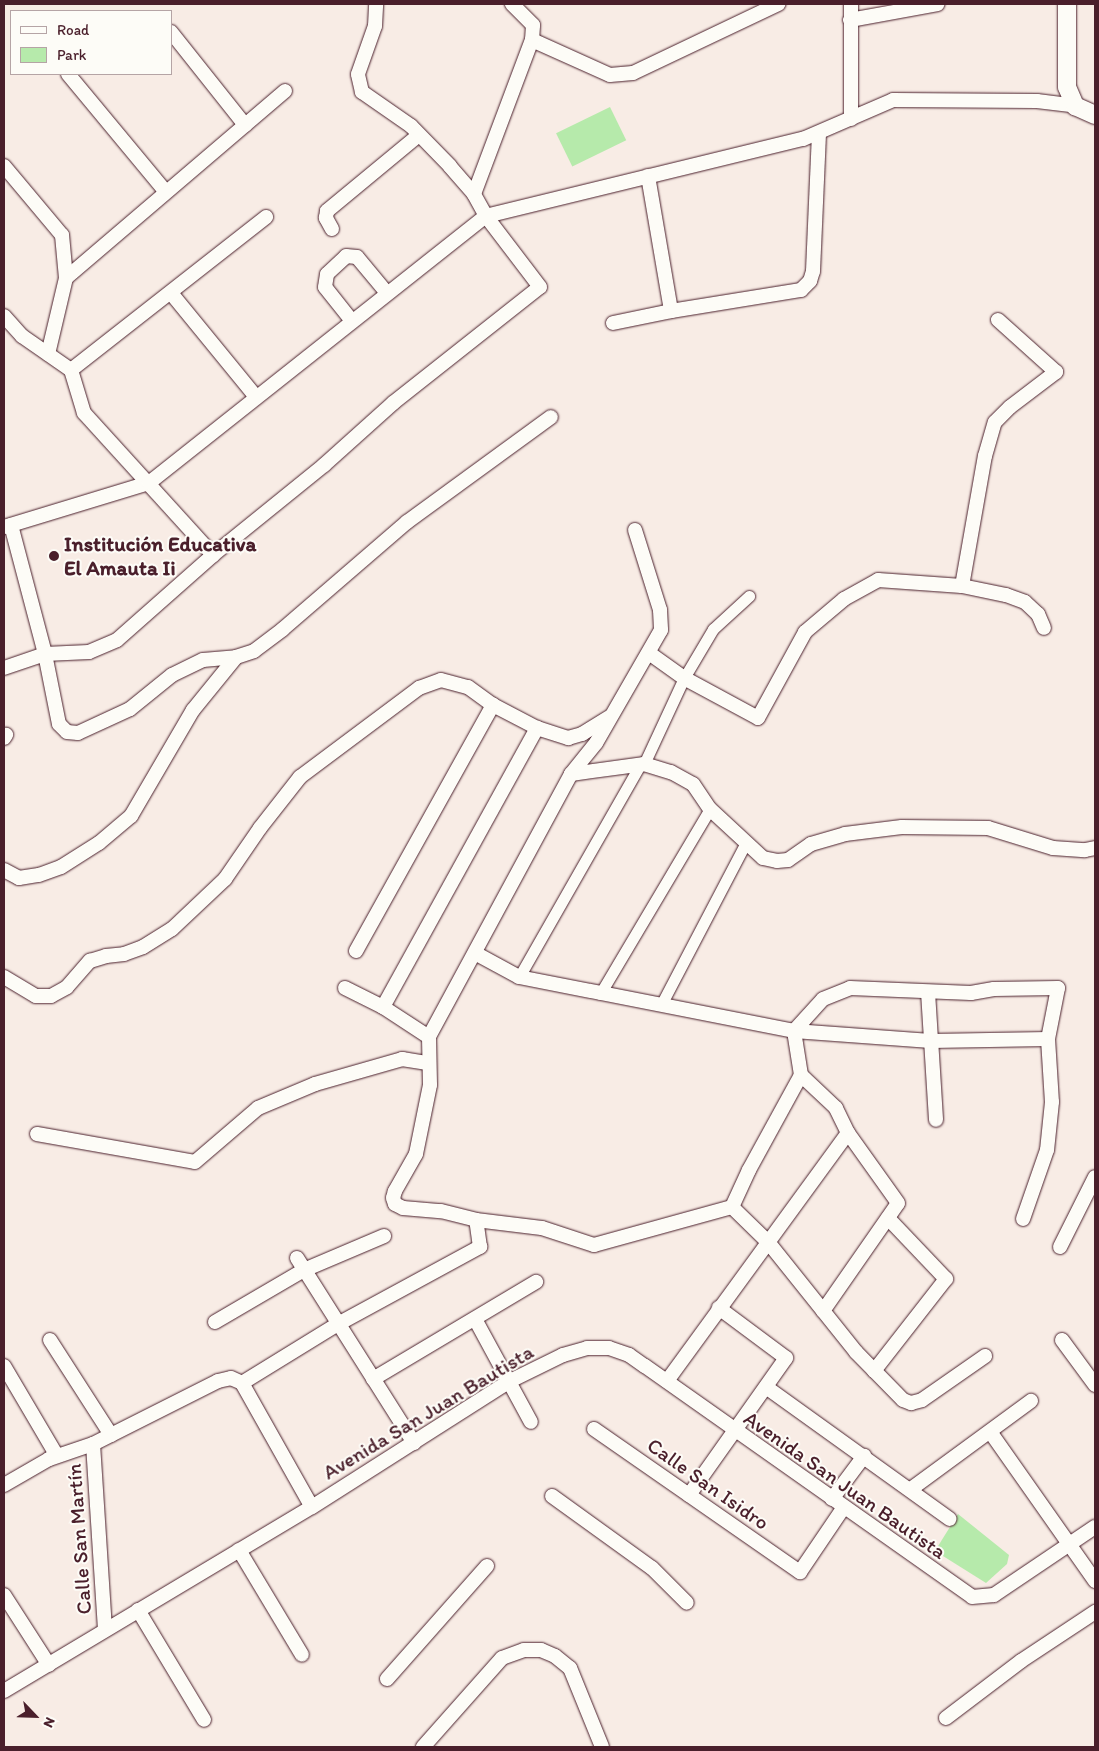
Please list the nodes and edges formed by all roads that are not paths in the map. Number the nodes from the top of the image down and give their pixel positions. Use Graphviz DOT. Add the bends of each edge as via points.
graph roads {
  1 [pos="376,4"];
  2 [pos="512,4"];
  3 [pos="778,4"];
  4 [pos="851,4"];
  5 [pos="938,4"];
  6 [pos="1067,4"];
  7 [pos="850,20"];
  8 [pos="172,33"];
  9 [pos="532,40"];
  10 [pos="69,75"];
  11 [pos="285,91"];
  12 [pos="1074,106"];
  13 [pos="1095,115"];
  14 [pos="851,119"];
  15 [pos="245,125"];
  16 [pos="819,133"];
  17 [pos="419,135"];
  18 [pos="4,166"];
  19 [pos="648,176"];
  20 [pos="166,192"];
  21 [pos="474,194"];
  22 [pos="486,216"];
  23 [pos="266,217"];
  24 [pos="332,229"];
  25 [pos="66,278"];
  26 [pos="171,293"];
  27 [pos="387,293"];
  28 [pos="671,310"];
  29 [pos="4,316"];
  30 [pos="998,320"];
  31 [pos="352,321"];
  32 [pos="613,323"];
  33 [pos="48,354"];
  34 [pos="71,370"];
  35 [pos="256,397"];
  36 [pos="551,416"];
  37 [pos="149,483"];
  38 [pos="7,526"];
  39 [pos="635,530"];
  40 [pos="213,555"];
  41 [pos="962,586"];
  42 [pos="749,596"];
  43 [pos="1044,628"];
  44 [pos="649,652"];
  45 [pos="45,654"];
  46 [pos="236,657"];
  47 [pos="4,668"];
  48 [pos="684,678"];
  49 [pos="493,705"];
  50 [pos="611,716"];
  51 [pos="537,728"];
  52 [pos="642,765"];
  53 [pos="571,774"];
  54 [pos="710,809"];
  55 [pos="746,842"];
  56 [pos="1095,848"];
  57 [pos="4,870"];
  58 [pos="356,951"];
  59 [pos="474,953"];
  60 [pos="4,977"];
  61 [pos="519,977"];
  62 [pos="345,988"];
  63 [pos="928,992"];
  64 [pos="600,994"];
  65 [pos="662,1003"];
  66 [pos="383,1007"];
  67 [pos="794,1031"];
  68 [pos="429,1038"];
  69 [pos="1048,1039"];
  70 [pos="931,1041"];
  71 [pos="428,1063"];
  72 [pos="801,1075"];
  73 [pos="936,1120"];
  74 [pos="848,1133"];
  75 [pos="37,1134"];
  76 [pos="1095,1177"];
  77 [pos="732,1207"];
  78 [pos="888,1218"];
  79 [pos="1023,1219"];
  80 [pos="476,1220"];
  81 [pos="384,1236"];
  82 [pos="768,1242"];
  83 [pos="1060,1247"];
  84 [pos="297,1258"];
  85 [pos="304,1270"];
  86 [pos="536,1282"];
  87 [pos="719,1308"];
  88 [pos="823,1312"];
  89 [pos="475,1319"];
  90 [pos="214,1322"];
  91 [pos="338,1324"];
  92 [pos="50,1340"];
  93 [pos="1062,1340"];
  94 [pos="985,1356"];
  95 [pos="4,1366"];
  96 [pos="874,1371"];
  97 [pos="373,1379"];
  98 [pos="510,1381"];
  99 [pos="667,1381"];
  100 [pos="242,1383"];
  101 [pos="1095,1384"];
  102 [pos="766,1387"];
  103 [pos="1031,1402"];
  104 [pos="531,1422"];
  105 [pos="594,1428"];
  106 [pos="735,1431"];
  107 [pos="991,1432"];
  108 [pos="111,1435"];
  109 [pos="93,1444"];
  110 [pos="414,1444"];
  111 [pos="57,1456"];
  112 [pos="864,1456"];
  113 [pos="4,1485"];
  114 [pos="911,1489"];
  115 [pos="689,1495"];
  116 [pos="552,1496"];
  117 [pos="832,1499"];
  118 [pos="312,1507"];
  119 [pos="844,1507"];
  120 [pos="950,1519"];
  121 [pos="1095,1527"];
  122 [pos="1069,1546"];
  123 [pos="239,1550"];
  124 [pos="487,1566"];
  125 [pos="1095,1581"];
  126 [pos="4,1596"];
  127 [pos="687,1603"];
  128 [pos="138,1610"];
  129 [pos="1095,1612"];
  130 [pos="104,1630"];
  131 [pos="302,1655"];
  132 [pos="49,1665"];
  133 [pos="387,1679"];
  134 [pos="4,1691"];
  135 [pos="946,1718"];
  136 [pos="204,1720"];
  137 [pos="423,1747"];
  138 [pos="602,1747"];
  1 -- 17 [label="street" via="375,26 358,74 362,92"];
  2 -- 9 [label="street" via="533,26"];
  3 -- 9 [label="street" via="633,73 610,75"];
  4 -- 7 [label="street"];
  5 -- 7 [label="street"];
  6 -- 12 [label="street" via="1067,87"];
  7 -- 14 [label="street"];
  8 -- 15 [label="street"];
  9 -- 21 [label="street"];
  10 -- 20 [label="street"];
  11 -- 15 [label="street"];
  12 -- 13 [label="street"];
  12 -- 14 [label="street" via="1037,101 893,100"];
  14 -- 16 [label="street"];
  15 -- 20 [label="street"];
  16 -- 19 [label="street"];
  16 -- 28 [label="street" via="810,282 801,290"];
  17 -- 21 [label="street"];
  17 -- 24 [label="street" via="327,211 326,218"];
  18 -- 25 [label="street" via="62,235"];
  19 -- 22 [label="street"];
  19 -- 28 [label="street"];
  20 -- 25 [label="street"];
  21 -- 22 [label="street"];
  22 -- 27 [label="street"];
  22 -- 40 [label="street" via="540,287 393,403 324,465"];
  23 -- 26 [label="street"];
  25 -- 33 [label="street"];
  26 -- 34 [label="street"];
  26 -- 35 [label="street"];
  27 -- 31 [label="street"];
  27 -- 31 [label="street" via="357,257 346,256 327,274 325,287"];
  28 -- 32 [label="street"];
  29 -- 33 [label="street" via="22,336"];
  30 -- 41 [label="street" via="1056,372 1010,407 996,422 984,456"];
  31 -- 35 [label="street"];
  33 -- 34 [label="street"];
  34 -- 37 [label="street" via="84,413"];
  35 -- 37 [label="street"];
  36 -- 46 [label="street" via="407,522 283,629 254,651"];
  37 -- 38 [label="street"];
  37 -- 40 [label="street"];
  38 -- 45 [label="street"];
  39 -- 44 [label="street" via="660,610 661,630"];
  40 -- 45 [label="street" via="117,640 89,652"];
  41 -- 43 [label="street" via="1025,602 1038,614"];
  41 -- 48 [label="street" via="878,580 844,599 805,632 758,718"];
  42 -- 48 [label="street" via="713,629"];
  44 -- 48 [label="street"];
  44 -- 50 [label="street"];
  45 -- 46 [label="street" via="59,724 67,732 78,733 130,709 172,675 203,660"];
  45 -- 47 [label="street"];
  46 -- 57 [label="street" via="194,710 132,816 99,843 61,867 19,878"];
  48 -- 52 [label="street"];
  49 -- 51 [label="street"];
  49 -- 58 [label="street"];
  49 -- 60 [label="street" via="468,687 441,680 419,688 300,777 225,879 172,930 143,947 90,961 67,987 51,996 36,996"];
  50 -- 51 [label="street" via="582,734 568,738"];
  50 -- 53 [label="street" via="596,743"];
  51 -- 66 [label="street"];
  52 -- 53 [label="street"];
  52 -- 54 [label="street" via="671,772 693,784"];
  52 -- 61 [label="street"];
  53 -- 59 [label="street"];
  54 -- 55 [label="street"];
  54 -- 64 [label="street"];
  55 -- 56 [label="street" via="763,858 777,861 788,860 811,844 845,834 902,827 988,828 1053,848"];
  55 -- 65 [label="street"];
  59 -- 61 [label="street"];
  59 -- 68 [label="street"];
  61 -- 64 [label="street"];
  62 -- 66 [label="street"];
  63 -- 67 [label="street" via="850,988 823,999"];
  63 -- 69 [label="street" via="1058,988"];
  63 -- 70 [label="street"];
  64 -- 65 [label="street"];
  65 -- 67 [label="street"];
  66 -- 68 [label="street"];
  67 -- 70 [label="street"];
  67 -- 72 [label="street"];
  68 -- 71 [label="street"];
  69 -- 70 [label="street"];
  69 -- 79 [label="street" via="1052,1102 1047,1150"];
  70 -- 73 [label="street"];
  71 -- 75 [label="street" via="402,1059 315,1084 266,1104 195,1162"];
  71 -- 80 [label="street" via="430,1085 416,1154 393,1198 395,1204 403,1208 441,1211"];
  72 -- 74 [label="street" via="836,1108"];
  72 -- 77 [label="street"];
  74 -- 78 [label="street" via="898,1203"];
  74 -- 82 [label="street"];
  76 -- 83 [label="street"];
  77 -- 80 [label="street" via="594,1245 542,1228"];
  77 -- 82 [label="street"];
  78 -- 88 [label="street"];
  78 -- 96 [label="street" via="946,1279"];
  80 -- 91 [label="street" via="480,1247"];
  81 -- 85 [label="street"];
  82 -- 87 [label="street"];
  82 -- 88 [label="street"];
  84 -- 85 [label="street"];
  85 -- 90 [label="street"];
  85 -- 91 [label="street"];
  86 -- 89 [label="street"];
  87 -- 99 [label="street"];
  87 -- 102 [label="street" via="786,1358"];
  88 -- 96 [label="street"];
  89 -- 97 [label="street"];
  89 -- 98 [label="street"];
  91 -- 97 [label="street"];
  91 -- 100 [label="street"];
  92 -- 108 [label="street"];
  93 -- 101 [label="street"];
  94 -- 96 [label="street" via="922,1400 911,1404"];
  95 -- 111 [label="street"];
  97 -- 110 [label="street"];
  98 -- 99 [label="street, Avenida San Juan Bautista" via="563,1355 587,1348 609,1348 628,1355"];
  98 -- 104 [label="street"];
  98 -- 110 [label="street, Avenida San Juan Bautista"];
  99 -- 106 [label="street, Avenida San Juan Bautista"];
  100 -- 108 [label="street" via="232,1378 218,1381"];
  100 -- 118 [label="street"];
  102 -- 106 [label="street"];
  102 -- 112 [label="street"];
  103 -- 107 [label="street"];
  105 -- 115 [label="street, Calle San Isidro"];
  106 -- 115 [label="street"];
  106 -- 117 [label="street, Avenida San Juan Bautista"];
  107 -- 114 [label="street"];
  107 -- 122 [label="street"];
  108 -- 109 [label="street"];
  109 -- 111 [label="street"];
  109 -- 130 [label="street, Calle San Martín"];
  110 -- 118 [label="street, Avenida San Juan Bautista"];
  111 -- 113 [label="street"];
  112 -- 114 [label="street"];
  112 -- 117 [label="street"];
  114 -- 120 [label="street"];
  115 -- 119 [label="street, Calle San Isidro" via="800,1572"];
  116 -- 127 [label="street" via="652,1568"];
  117 -- 119 [label="street, Avenida San Juan Bautista"];
  118 -- 123 [label="street, Avenida San Juan Bautista"];
  119 -- 122 [label="street, Avenida San Juan Bautista" via="972,1597 994,1595"];
  121 -- 122 [label="street, Avenida San Juan Bautista"];
  122 -- 125 [label="street"];
  123 -- 128 [label="street, Avenida San Juan Bautista"];
  123 -- 131 [label="street"];
  124 -- 133 [label="street"];
  126 -- 132 [label="street"];
  128 -- 130 [label="street, Avenida San Juan Bautista"];
  128 -- 136 [label="street"];
  129 -- 135 [label="street" via="1021,1661"];
  130 -- 132 [label="street, Avenida San Juan Bautista"];
  132 -- 134 [label="street, Avenida San Juan Bautista"];
  137 -- 138 [label="street" via="502,1658 524,1650 541,1650 570,1668"];
}
